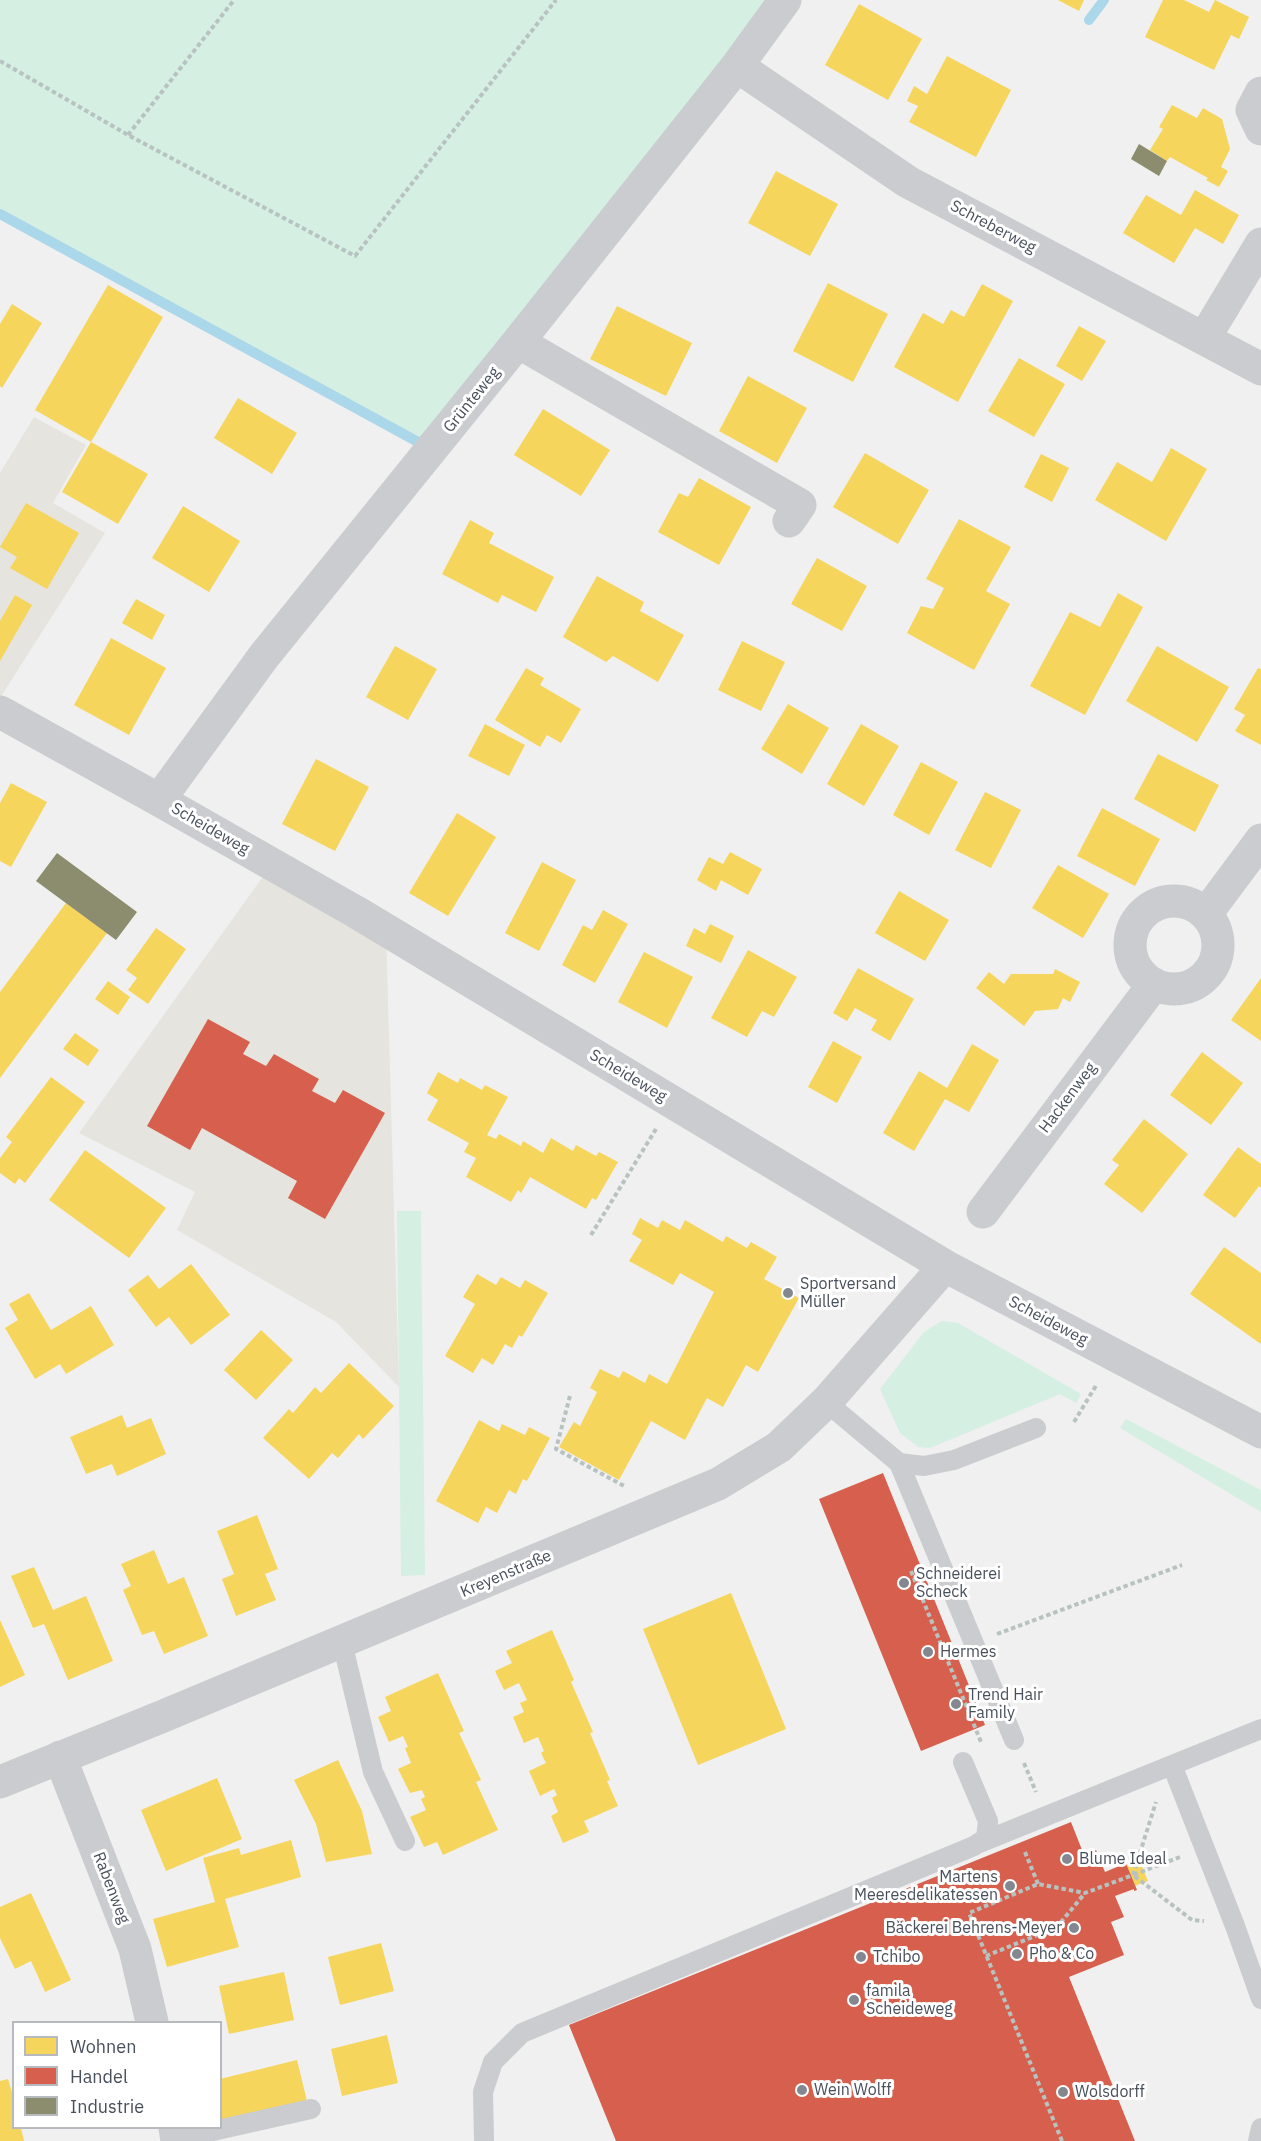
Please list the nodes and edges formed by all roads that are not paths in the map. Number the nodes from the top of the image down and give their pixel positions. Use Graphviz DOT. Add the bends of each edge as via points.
graph roads {
  1 [pos="785,0"];
  2 [pos="737,66"];
  3 [pos="1261,93"];
  4 [pos="1261,129"];
  5 [pos="1261,244"];
  6 [pos="1205,337"];
  7 [pos="518,342"];
  8 [pos="1261,369"];
  9 [pos="800,503"];
  10 [pos="0,712"];
  11 [pos="159,800"];
  12 [pos="1261,840"];
  13 [pos="1206,914"];
  14 [pos="1154,984"];
  15 [pos="983,1212"];
  16 [pos="945,1266"];
  17 [pos="826,1402"];
  18 [pos="1036,1428"];
  19 [pos="1261,1432"];
  20 [pos="899,1463"];
  21 [pos="342,1642"];
  22 [pos="1261,1729"];
  23 [pos="1014,1740"];
  24 [pos="60,1757"];
  25 [pos="963,1761"];
  26 [pos="1172,1765"];
  27 [pos="0,1782"];
  28 [pos="405,1840"];
  29 [pos="974,1846"];
  30 [pos="1261,1999"];
  31 [pos="152,2021"];
  32 [pos="311,2109"];
  33 [pos="222,2127"];
  34 [pos="1261,2128"];
  35 [pos="212,2129"];
  36 [pos="177,2136"];
  37 [pos="484,2141"];
  38 [pos="1258,2141"];
  1 -- 2 [label="street, Grünteweg"];
  2 -- 6 [label="street, Schreberweg" via="908,182"];
  2 -- 7 [label="street, Grünteweg"];
  3 -- 4 [label="street" via="1252,110"];
  5 -- 6 [label="street"];
  6 -- 8 [label="street, Schreberweg"];
  7 -- 9 [label="street"];
  7 -- 11 [label="street, Grünteweg" via="264,656"];
  10 -- 11 [label="street, Scheideweg"];
  11 -- 16 [label="street, Scheideweg" via="356,912"];
  12 -- 13 [label="street"];
  13 -- 14 [label="street" via="1216,932 1218,952 1205,976 1180,988"];
  13 -- 14 [label="street" via="1194,905 1171,901 1150,908 1138,918 1130,947 1133,962 1141,975"];
  14 -- 15 [label="street, Hackenweg"];
  16 -- 17 [label="street, Kreyenstraße"];
  16 -- 19 [label="street, Scheideweg"];
  17 -- 20 [label="lane"];
  17 -- 21 [label="street, Kreyenstraße" via="779,1447 718,1484"];
  18 -- 20 [label="lane" via="954,1460 924,1466"];
  20 -- 23 [label="lane"];
  21 -- 24 [label="street, Kreyenstraße"];
  21 -- 28 [label="lane" via="373,1772"];
  22 -- 26 [label="lane"];
  24 -- 27 [label="street, Kreyenstraße"];
  24 -- 31 [label="street, Rabenweg" via="135,1949"];
  25 -- 29 [label="lane" via="988,1821 986,1838"];
  26 -- 29 [label="lane"];
  26 -- 30 [label="lane"];
  29 -- 37 [label="lane" via="522,2033 493,2062 483,2092"];
  32 -- 33 [label="lane"];
  34 -- 38 [label="lane"];
  35 -- 36 [label="lane"];
}
